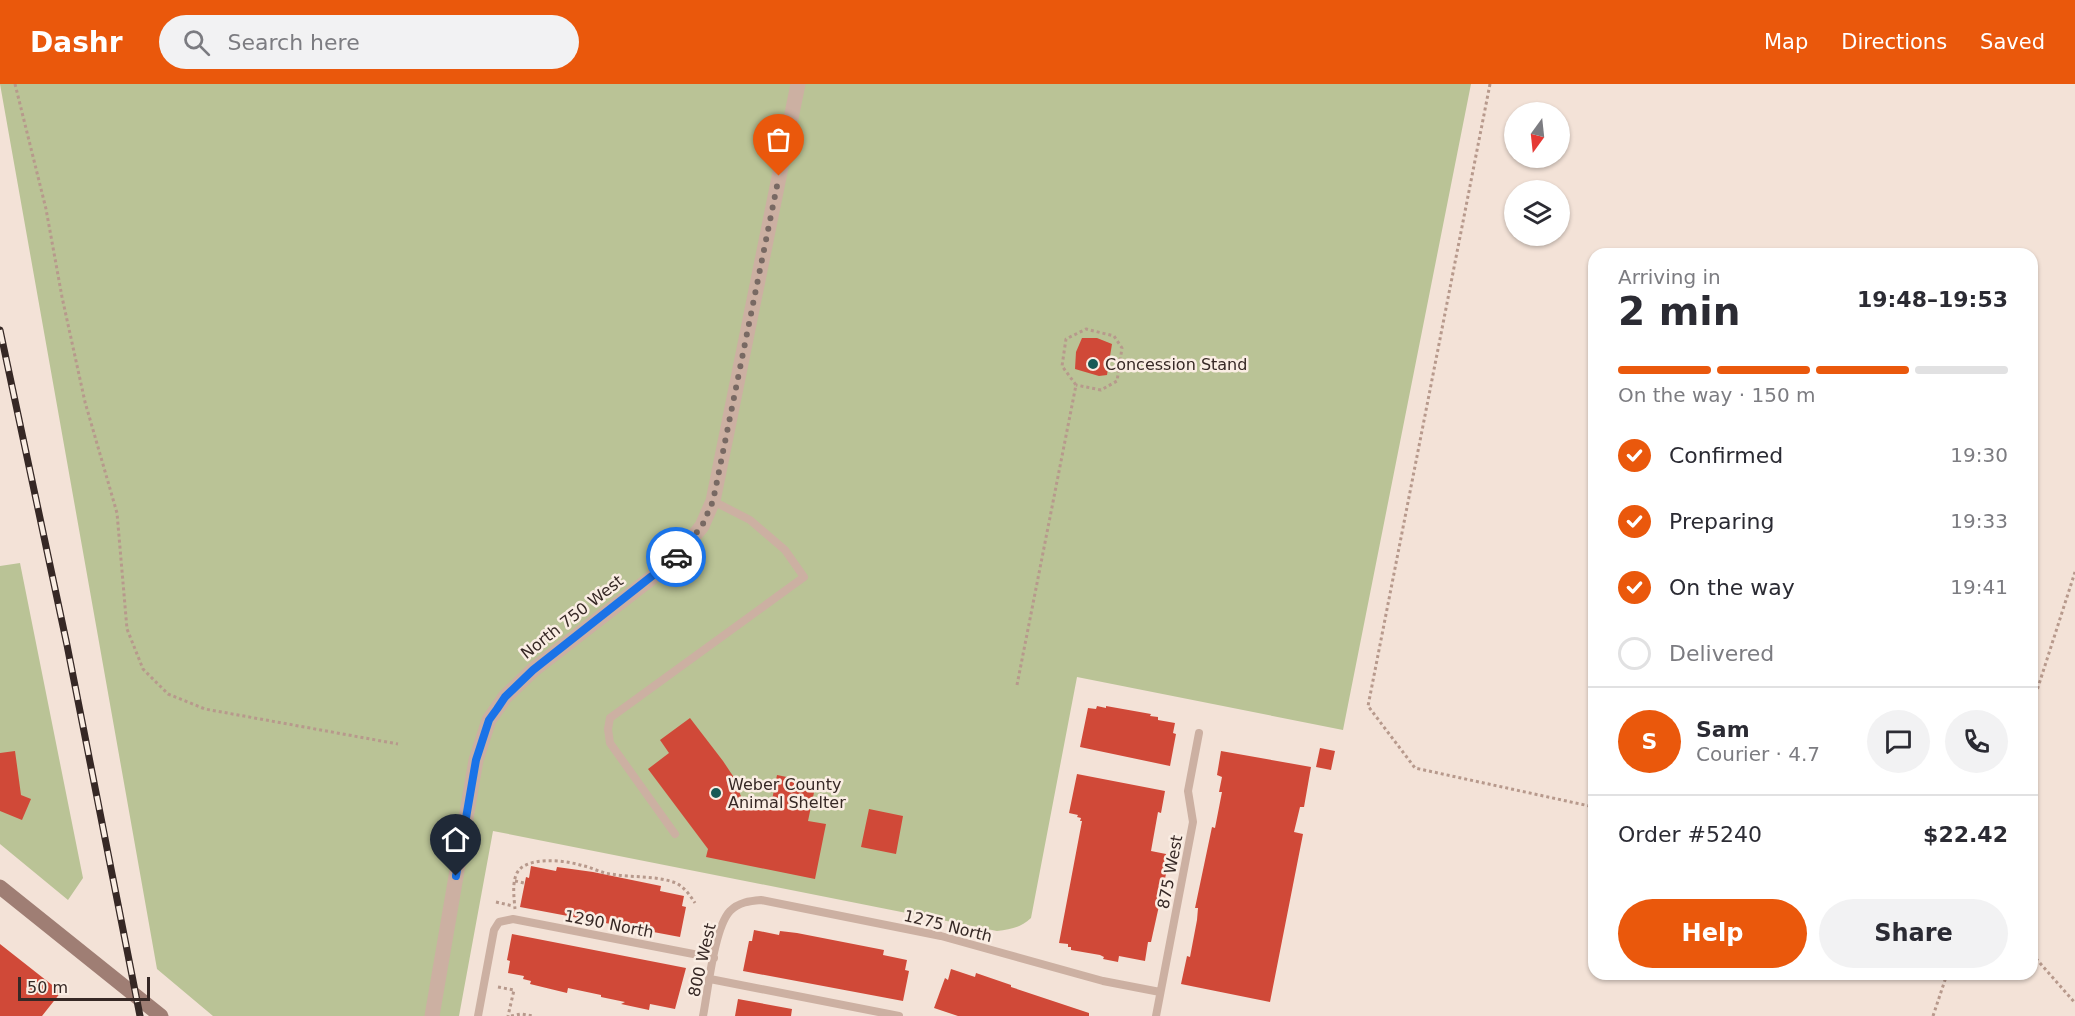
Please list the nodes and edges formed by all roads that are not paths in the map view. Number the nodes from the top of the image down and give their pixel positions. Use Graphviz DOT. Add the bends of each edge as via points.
graph roads {
  1 [pos="798,84"];
  2 [pos="713,501"];
  3 [pos="1199,733"];
  4 [pos="675,834"];
  5 [pos="0,887"];
  6 [pos="730,911"];
  7 [pos="714,958"];
  8 [pos="710,979"];
  9 [pos="1160,992"];
  10 [pos="161,1016"];
  11 [pos="432,1016"];
  12 [pos="478,1016"];
  13 [pos="703,1016"];
  14 [pos="899,1016"];
  15 [pos="1156,1016"];
  1 -- 2 [label="street, North 750 West"];
  2 -- 4 [label="lane" via="750,520 785,550 804,577 610,718 610,743"];
  2 -- 11 [label="street, North 750 West" via="702,526 682,551 533,670 505,697 489,720 476,760"];
  3 -- 9 [label="lane, 875 West" via="1188,791 1193,822"];
  5 -- 10 [label="main road"];
  6 -- 7 [label="lane, 800 West" via="721,927"];
  6 -- 9 [label="lane, 1275 North" via="745,902 761,900 941,936 1103,981"];
  7 -- 8 [label="lane, 800 West"];
  7 -- 12 [label="lane, 1290 North" via="513,919 499,922 494,930"];
  8 -- 13 [label="lane, 800 West"];
  8 -- 14 [label="lane"];
  9 -- 15 [label="lane, 875 West"];
}
